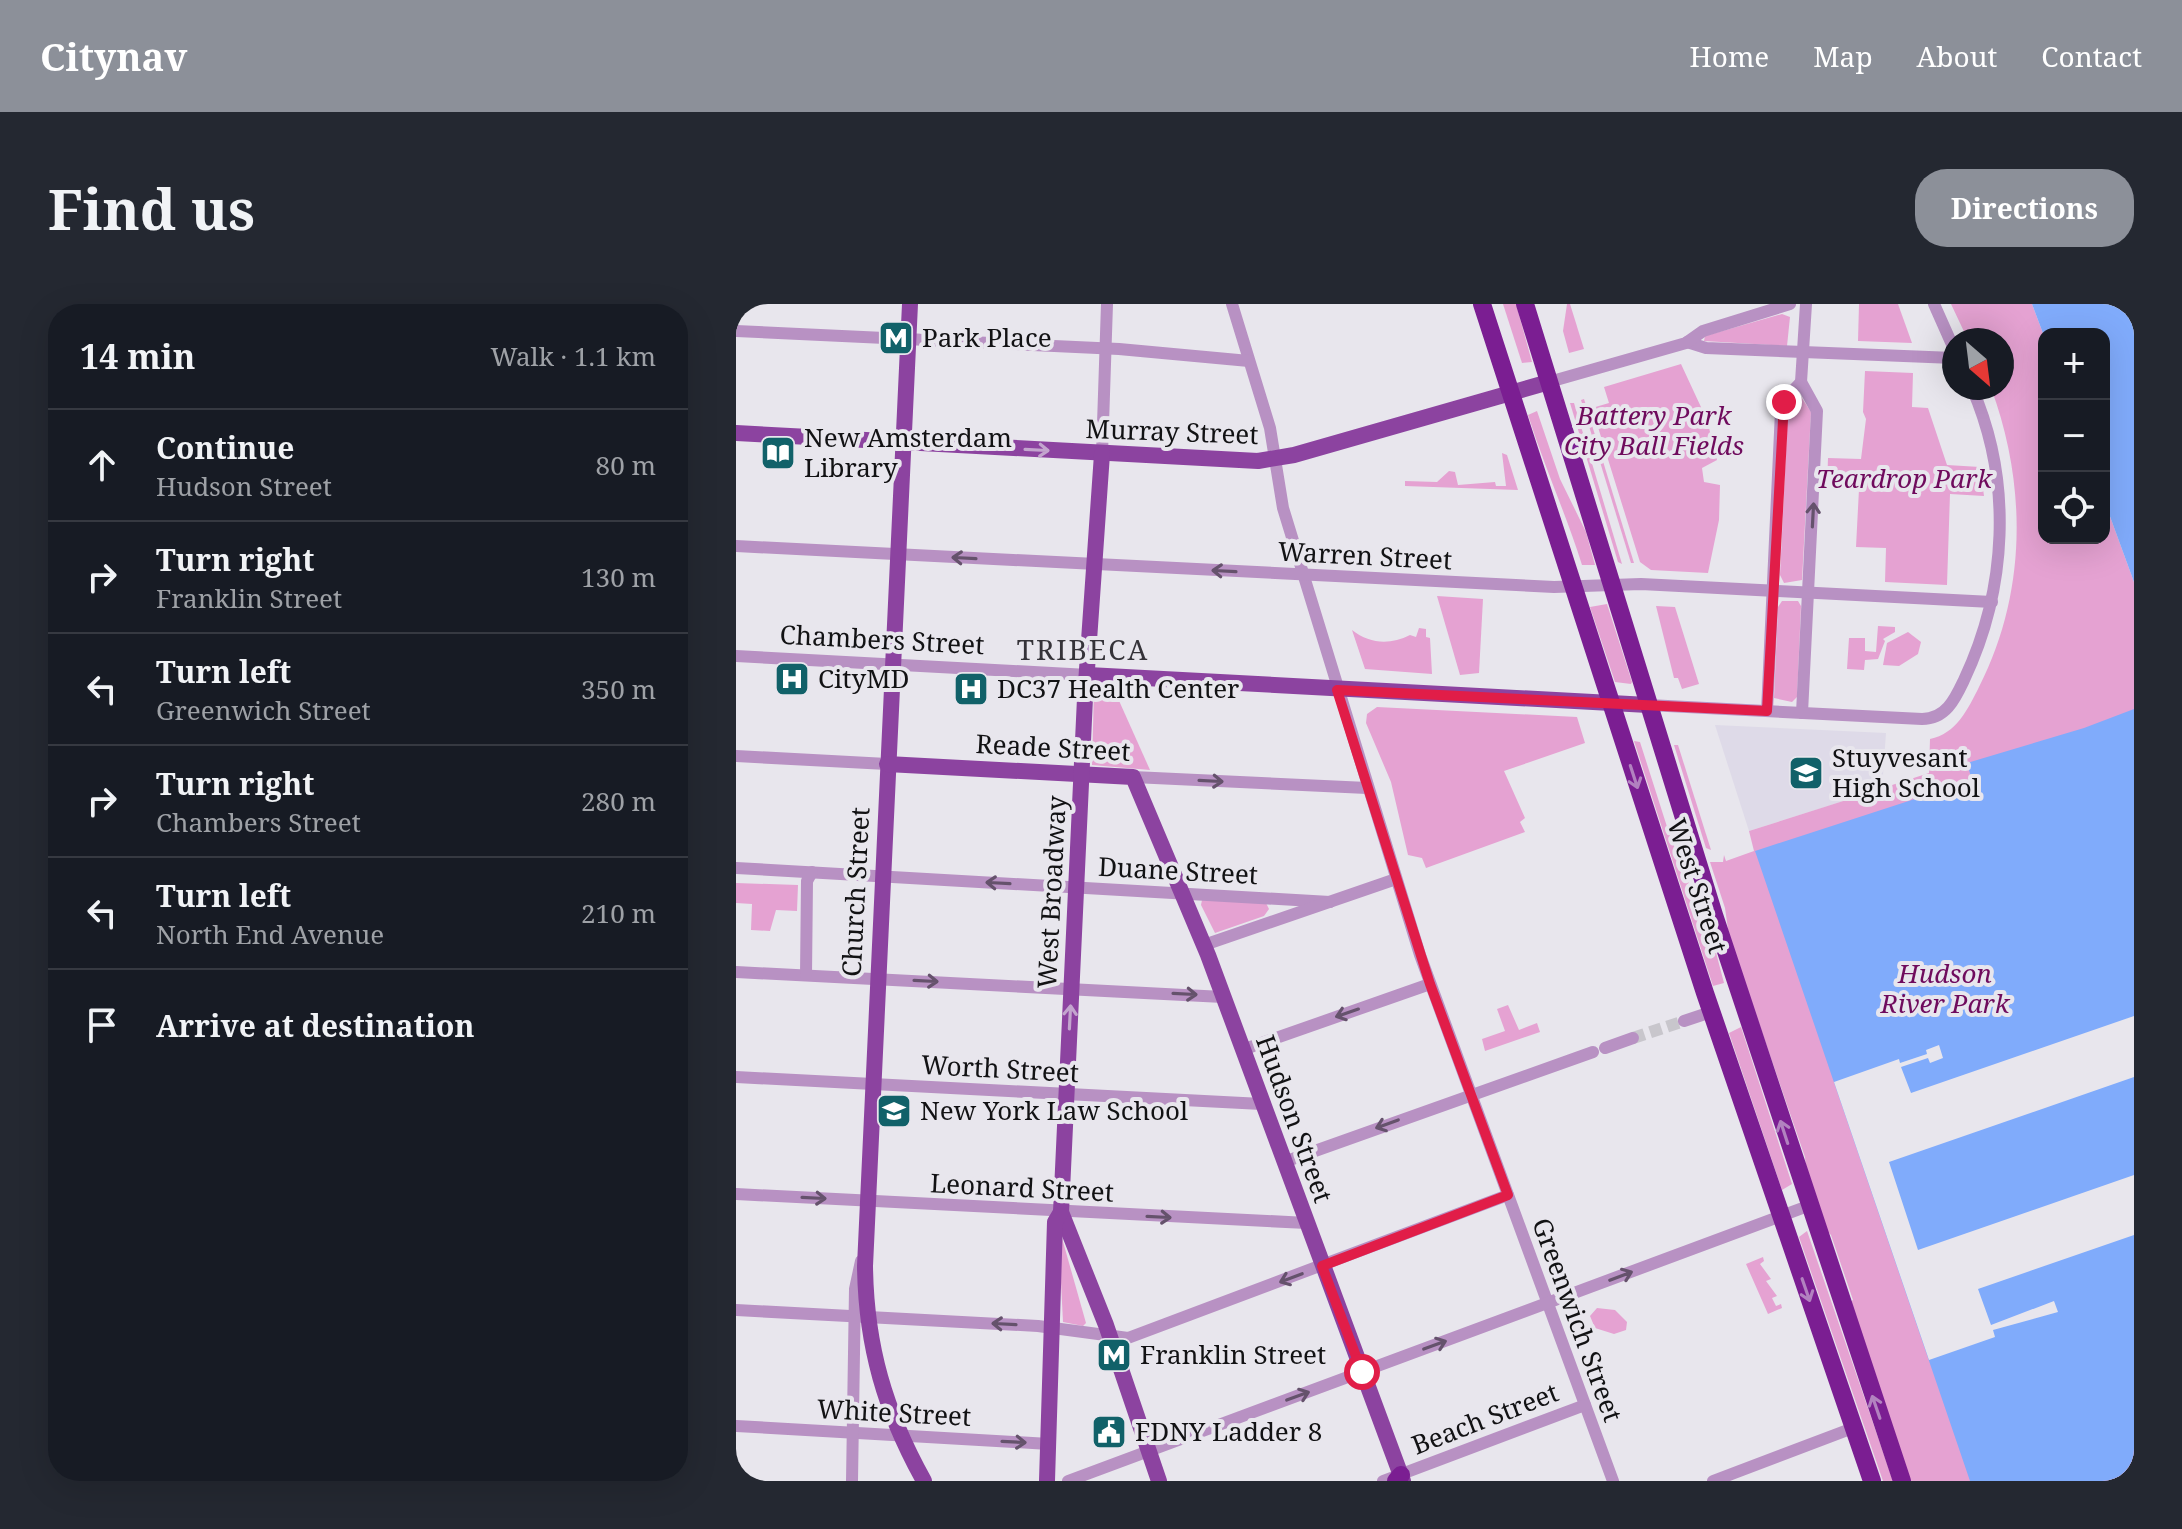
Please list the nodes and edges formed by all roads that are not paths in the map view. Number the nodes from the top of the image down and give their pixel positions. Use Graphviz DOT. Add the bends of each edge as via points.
graph roads {
  1 [pos="910,304"];
  2 [pos="1107,304"];
  3 [pos="1232,304"];
  4 [pos="1482,304"];
  5 [pos="1525,304"];
  6 [pos="1790,304"];
  7 [pos="1806,304"];
  8 [pos="1934,304"];
  9 [pos="1945,328"];
  10 [pos="736,331"];
  11 [pos="908,338"];
  12 [pos="1687,342"];
  13 [pos="1106,349"];
  14 [pos="1802,353"];
  15 [pos="1942,358"];
  16 [pos="1249,361"];
  17 [pos="1549,382"];
  18 [pos="1801,382"];
  19 [pos="1510,393"];
  20 [pos="1976,400"];
  21 [pos="736,433"];
  22 [pos="903,444"];
  23 [pos="1102,454"];
  24 [pos="1274,459"];
  25 [pos="736,546"];
  26 [pos="898,554"];
  27 [pos="1095,564"];
  28 [pos="1303,575"];
  29 [pos="1611,585"];
  30 [pos="1573,587"];
  31 [pos="1772,591"];
  32 [pos="1809,593"];
  33 [pos="1992,602"];
  34 [pos="736,656"];
  35 [pos="892,665"];
  36 [pos="1088,675"];
  37 [pos="1337,690"];
  38 [pos="1609,703"];
  39 [pos="1648,705"];
  40 [pos="1767,711"];
  41 [pos="1802,713"];
  42 [pos="736,756"];
  43 [pos="887,764"];
  44 [pos="1081,774"];
  45 [pos="1133,777"];
  46 [pos="1367,788"];
  47 [pos="736,868"];
  48 [pos="812,872"];
  49 [pos="881,876"];
  50 [pos="1396,879"];
  51 [pos="1076,887"];
  52 [pos="1182,891"];
  53 [pos="1330,902"];
  54 [pos="1204,945"];
  55 [pos="736,972"];
  56 [pos="806,975"];
  57 [pos="876,979"];
  58 [pos="1430,984"];
  59 [pos="1071,989"];
  60 [pos="1223,997"];
  61 [pos="1711,1012"];
  62 [pos="1684,1021"];
  63 [pos="1633,1038"];
  64 [pos="1242,1050"];
  65 [pos="736,1077"];
  66 [pos="871,1085"];
  67 [pos="1470,1094"];
  68 [pos="1065,1095"];
  69 [pos="1262,1104"];
  70 [pos="1284,1162"];
  71 [pos="736,1194"];
  72 [pos="1508,1195"];
  73 [pos="865,1201"];
  74 [pos="1808,1206"];
  75 [pos="1061,1212"];
  76 [pos="1780,1217"];
  77 [pos="1307,1223"];
  78 [pos="1322,1266"];
  79 [pos="1547,1303"];
  80 [pos="736,1310"];
  81 [pos="860,1317"];
  82 [pos="1054,1328"];
  83 [pos="1109,1336"];
  84 [pos="1362,1372"];
  85 [pos="1585,1405"];
  86 [pos="736,1426"];
  87 [pos="1853,1428"];
  88 [pos="853,1432"];
  89 [pos="899,1435"];
  90 [pos="1049,1444"];
  91 [pos="1149,1451"];
  92 [pos="1396,1479"];
  93 [pos="1719,1480"];
  94 [pos="852,1481"];
  95 [pos="924,1481"];
  96 [pos="1047,1481"];
  97 [pos="1068,1481"];
  98 [pos="1159,1481"];
  99 [pos="1613,1481"];
  100 [pos="1872,1481"];
  101 [pos="1902,1481"];
  1 -- 11 [label="main road, Church Street"];
  2 -- 13 [label="street, West Broadway"];
  3 -- 16 [label="street, Greenwich Street"];
  4 -- 19 [label="highway, West Street"];
  5 -- 17 [label="highway, West Street"];
  6 -- 12 [label="street, Murray Street" via="1703,331"];
  7 -- 14 [label="street"];
  8 -- 9 [label="street"];
  10 -- 11 [label="street"];
  11 -- 13 [label="street"];
  11 -- 22 [label="main road, Church Street"];
  12 -- 14 [label="street, Murray Street" via="1706,348"];
  12 -- 17 [label="street, Murray Street"];
  13 -- 16 [label="street"];
  13 -- 23 [label="street, West Broadway"];
  14 -- 15 [label="street, Murray Street"];
  14 -- 18 [label="street"];
  16 -- 24 [label="street, Greenwich Street"];
  17 -- 19 [label="main road, Murray Street"];
  17 -- 29 [label="highway, West Street"];
  18 -- 31 [label="street" via="1781,411"];
  32 -- 18 [label="street, one-way" via="1817,411"];
  19 -- 24 [label="main road, Murray Street"];
  19 -- 30 [label="highway, West Street"];
  20 -- 33 [label="street" via="1992,450 1999,497"];
  21 -- 22 [label="main road, Murray Street"];
  22 -- 23 [label="main road, Murray Street, one-way"];
  22 -- 26 [label="main road, Church Street"];
  23 -- 24 [label="main road, Murray Street"];
  23 -- 27 [label="main road, West Broadway"];
  24 -- 28 [label="street, Greenwich Street"];
  25 -- 26 [label="street, Warren Street"];
  27 -- 26 [label="street, Warren Street, one-way"];
  26 -- 35 [label="main road, Church Street"];
  28 -- 27 [label="street, Warren Street, one-way"];
  27 -- 36 [label="main road, West Broadway"];
  28 -- 30 [label="street, Warren Street"];
  28 -- 37 [label="street, Greenwich Street"];
  29 -- 30 [label="street, Warren Street"];
  29 -- 31 [label="street, Warren Street"];
  29 -- 39 [label="highway, West Street"];
  30 -- 38 [label="highway, West Street"];
  31 -- 32 [label="street, Warren Street"];
  31 -- 40 [label="street"];
  32 -- 33 [label="street, Warren Street"];
  32 -- 41 [label="street"];
  33 -- 41 [label="street, Chambers Street" via="1970,666 1952,703 1936,718"];
  34 -- 35 [label="street, Chambers Street"];
  35 -- 36 [label="street, Chambers Street"];
  35 -- 43 [label="main road, Church Street"];
  36 -- 37 [label="main road, Chambers Street"];
  36 -- 44 [label="main road, West Broadway"];
  37 -- 38 [label="main road, Chambers Street"];
  37 -- 46 [label="street, Greenwich Street"];
  38 -- 39 [label="main road, Chambers Street"];
  38 -- 61 [label="highway, West Street, one-way"];
  39 -- 40 [label="street, Chambers Street"];
  74 -- 39 [label="highway, West Street, one-way"];
  40 -- 41 [label="street, Chambers Street"];
  42 -- 43 [label="street, Reade Street"];
  43 -- 44 [label="main road, Reade Street"];
  43 -- 49 [label="main road, Church Street"];
  44 -- 45 [label="main road, Reade Street"];
  44 -- 51 [label="main road, West Broadway"];
  45 -- 46 [label="street, Reade Street, one-way"];
  45 -- 52 [label="main road, Hudson Street"];
  46 -- 50 [label="street, Greenwich Street"];
  47 -- 48 [label="street, Duane Street"];
  48 -- 49 [label="street, Duane Street"];
  48 -- 56 [label="street" via="807,881"];
  51 -- 49 [label="street, Duane Street, one-way"];
  49 -- 57 [label="main road, Church Street"];
  50 -- 53 [label="street, Duane Street"];
  50 -- 58 [label="street, Greenwich Street"];
  51 -- 52 [label="street, Duane Street"];
  51 -- 59 [label="main road, West Broadway"];
  52 -- 53 [label="street, Duane Street"];
  52 -- 54 [label="main road, Hudson Street"];
  53 -- 54 [label="street, Duane Street"];
  54 -- 60 [label="main road, Hudson Street"];
  55 -- 56 [label="street"];
  56 -- 57 [label="street"];
  57 -- 59 [label="street, one-way"];
  57 -- 66 [label="main road, Church Street"];
  58 -- 64 [label="street, one-way"];
  58 -- 67 [label="street, Greenwich Street"];
  59 -- 60 [label="street, one-way"];
  68 -- 59 [label="main road, West Broadway, one-way"];
  60 -- 64 [label="main road, Hudson Street"];
  61 -- 62 [label="street"];
  61 -- 76 [label="highway, West Street"];
  63 -- 67 [label="street"];
  64 -- 69 [label="main road, Hudson Street"];
  65 -- 66 [label="street, Worth Street"];
  66 -- 68 [label="street, Worth Street"];
  66 -- 73 [label="main road, Church Street"];
  67 -- 70 [label="street, one-way"];
  67 -- 72 [label="street, Greenwich Street"];
  68 -- 69 [label="street, Worth Street"];
  68 -- 75 [label="main road, West Broadway"];
  69 -- 70 [label="main road, Hudson Street"];
  70 -- 77 [label="main road, Hudson Street"];
  71 -- 73 [label="street, Leonard Street, one-way"];
  72 -- 78 [label="street"];
  72 -- 79 [label="street, Greenwich Street"];
  73 -- 75 [label="street, Leonard Street"];
  73 -- 81 [label="main road, Church Street"];
  74 -- 76 [label="street"];
  101 -- 74 [label="highway, West Street, one-way"];
  75 -- 77 [label="street, Leonard Street, one-way"];
  75 -- 82 [label="main road, West Broadway" via="1055,1222"];
  75 -- 83 [label="main road"];
  79 -- 76 [label="street, one-way"];
  76 -- 87 [label="highway, West Street, one-way"];
  77 -- 78 [label="main road, Hudson Street"];
  78 -- 83 [label="street, one-way" via="1132,1337"];
  78 -- 84 [label="main road, Hudson Street"];
  84 -- 79 [label="street, one-way"];
  79 -- 85 [label="street, Greenwich Street"];
  80 -- 81 [label="street"];
  82 -- 81 [label="street, one-way"];
  81 -- 88 [label="street"];
  81 -- 89 [label="main road, Church Street"];
  82 -- 83 [label="street"];
  82 -- 90 [label="main road, West Broadway"];
  83 -- 91 [label="main road"];
  91 -- 84 [label="street, one-way"];
  84 -- 92 [label="main road, Hudson Street"];
  85 -- 92 [label="street, Beach Street"];
  85 -- 99 [label="street, Greenwich Street"];
  86 -- 88 [label="street, White Street"];
  87 -- 93 [label="street"];
  87 -- 100 [label="highway, West Street"];
  88 -- 89 [label="street, White Street"];
  88 -- 94 [label="street"];
  89 -- 90 [label="street, White Street, one-way"];
  89 -- 95 [label="main road, Church Street"];
  90 -- 96 [label="main road, West Broadway"];
  91 -- 97 [label="street"];
  91 -- 98 [label="main road"];
}
